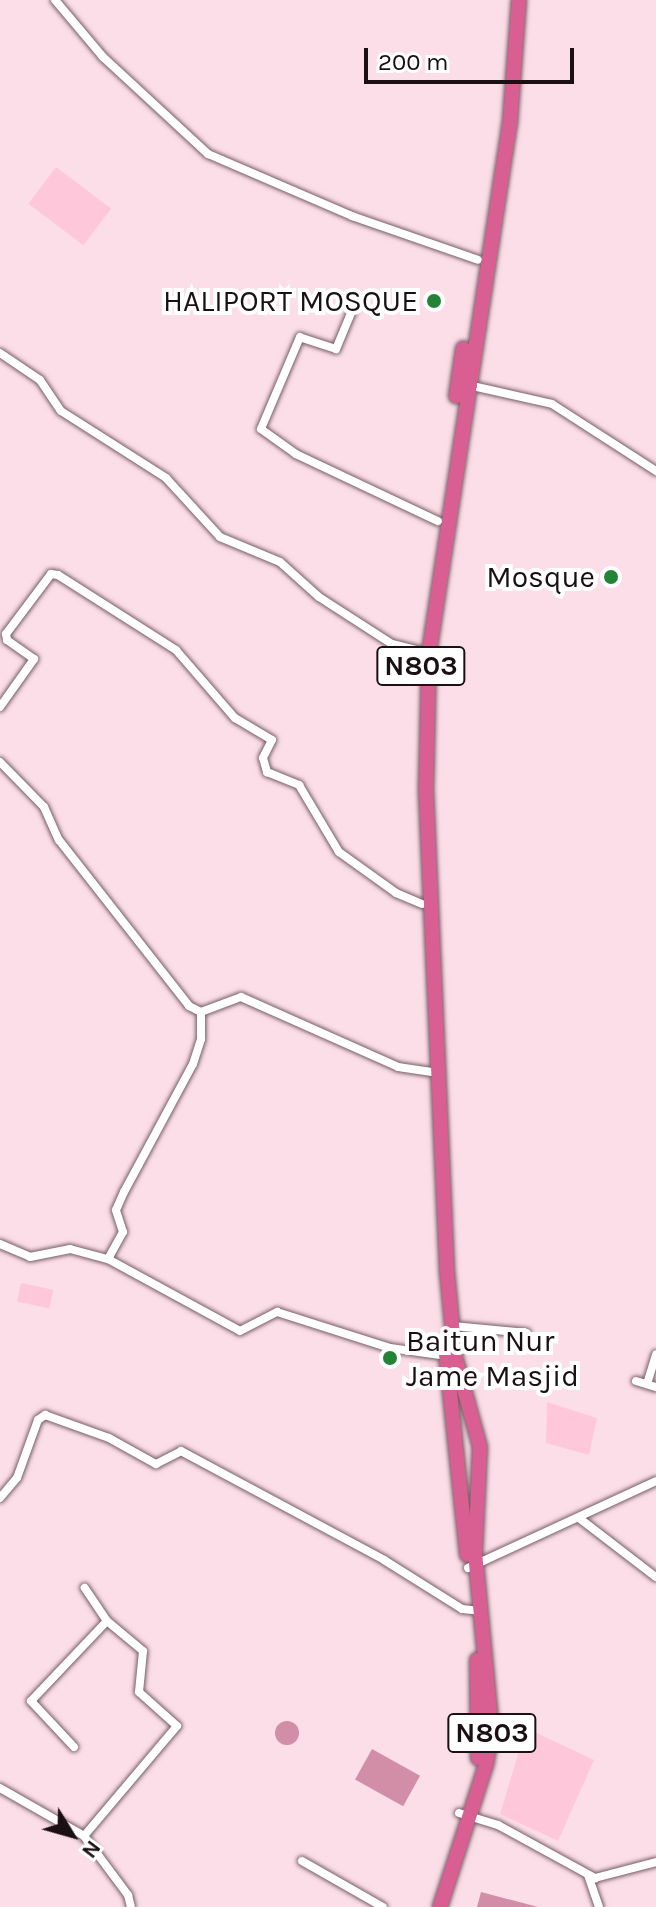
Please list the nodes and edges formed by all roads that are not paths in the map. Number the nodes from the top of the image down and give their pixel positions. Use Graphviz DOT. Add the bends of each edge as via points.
graph roads {
  1 [pos="55,0"];
  2 [pos="511,0"];
  3 [pos="519,0"];
  4 [pos="490,218"];
  5 [pos="478,260"];
  6 [pos="480,276"];
  7 [pos="354,306"];
  8 [pos="0,353"];
  9 [pos="467,385"];
  10 [pos="455,436"];
  11 [pos="656,471"];
  12 [pos="438,521"];
  13 [pos="434,587"];
  14 [pos="425,652"];
  15 [pos="0,707"];
  16 [pos="0,762"];
  17 [pos="422,788"];
  18 [pos="422,904"];
  19 [pos="430,977"];
  20 [pos="201,1012"];
  21 [pos="436,1074"];
  22 [pos="0,1244"];
  23 [pos="108,1259"];
  24 [pos="450,1333"];
  25 [pos="527,1333"];
  26 [pos="656,1354"];
  27 [pos="447,1356"];
  28 [pos="636,1381"];
  29 [pos="652,1385"];
  30 [pos="656,1481"];
  31 [pos="0,1498"];
  32 [pos="579,1518"];
  33 [pos="472,1568"];
  34 [pos="656,1577"];
  35 [pos="85,1588"];
  36 [pos="476,1611"];
  37 [pos="107,1621"];
  38 [pos="74,1747"];
  39 [pos="0,1788"];
  40 [pos="463,1814"];
  41 [pos="84,1836"];
  42 [pos="302,1861"];
  43 [pos="656,1862"];
  44 [pos="588,1875"];
  45 [pos="131,1907"];
  46 [pos="383,1907"];
  47 [pos="430,1907"];
  48 [pos="440,1907"];
  49 [pos="599,1907"];
  1 -- 5 [label="street" via="103,57 208,154 352,216"];
  2 -- 4 [label="highway, N803"];
  3 -- 4 [label="highway, N803" via="510,122"];
  4 -- 5 [label="highway, N803"];
  4 -- 6 [label="highway, N803"];
  5 -- 6 [label="highway, N803"];
  6 -- 9 [label="highway, N803"];
  6 -- 10 [label="highway, N803"];
  7 -- 12 [label="street" via="336,349 300,337 261,429 296,454"];
  8 -- 14 [label="street" via="40,380 61,411 166,478 220,537 280,562 319,597 392,644"];
  9 -- 10 [label="highway, N803"];
  9 -- 11 [label="street" via="552,404"];
  10 -- 12 [label="highway, N803"];
  10 -- 13 [label="highway, N803"];
  12 -- 13 [label="highway, N803"];
  13 -- 14 [label="highway, N803"];
  14 -- 17 [label="highway, N803"];
  15 -- 18 [label="street" via="34,659 6,634 51,574 58,575 176,650 235,718 272,740 263,758 267,772 299,785 339,852 396,893"];
  16 -- 20 [label="street" via="44,807 59,840 179,997"];
  17 -- 18 [label="highway, N803"];
  17 -- 19 [label="highway, N803"];
  18 -- 19 [label="highway, N803"];
  19 -- 21 [label="highway, N803"];
  20 -- 21 [label="street" via="241,997 273,1007 354,1050"];
  20 -- 23 [label="street" via="201,1039 193,1064 116,1210 123,1232"];
  21 -- 24 [label="highway, N803"];
  22 -- 23 [label="street" via="30,1257 70,1249"];
  23 -- 27 [label="street" via="240,1331 247,1333 277,1312 390,1348"];
  24 -- 25 [label="street"];
  24 -- 27 [label="highway, N803"];
  24 -- 33 [label="highway, N803" via="480,1447"];
  26 -- 29 [label="street"];
  27 -- 33 [label="highway, N803"];
  28 -- 29 [label="street"];
  30 -- 32 [label="street"];
  31 -- 36 [label="street" via="17,1478 38,1420 45,1415 109,1438 156,1464 181,1451"];
  32 -- 33 [label="street"];
  32 -- 34 [label="street"];
  33 -- 36 [label="highway, N803"];
  35 -- 37 [label="street"];
  36 -- 40 [label="highway, N803" via="492,1732 486,1765"];
  37 -- 38 [label="street" via="31,1701"];
  37 -- 41 [label="street" via="143,1651 139,1692 177,1726"];
  39 -- 41 [label="street"];
  40 -- 44 [label="street" via="498,1825"];
  40 -- 47 [label="highway, N803"];
  40 -- 48 [label="highway, N803"];
  41 -- 45 [label="street" via="128,1895"];
  42 -- 46 [label="street"];
  43 -- 44 [label="street" via="601,1878"];
  44 -- 49 [label="street"];
}
